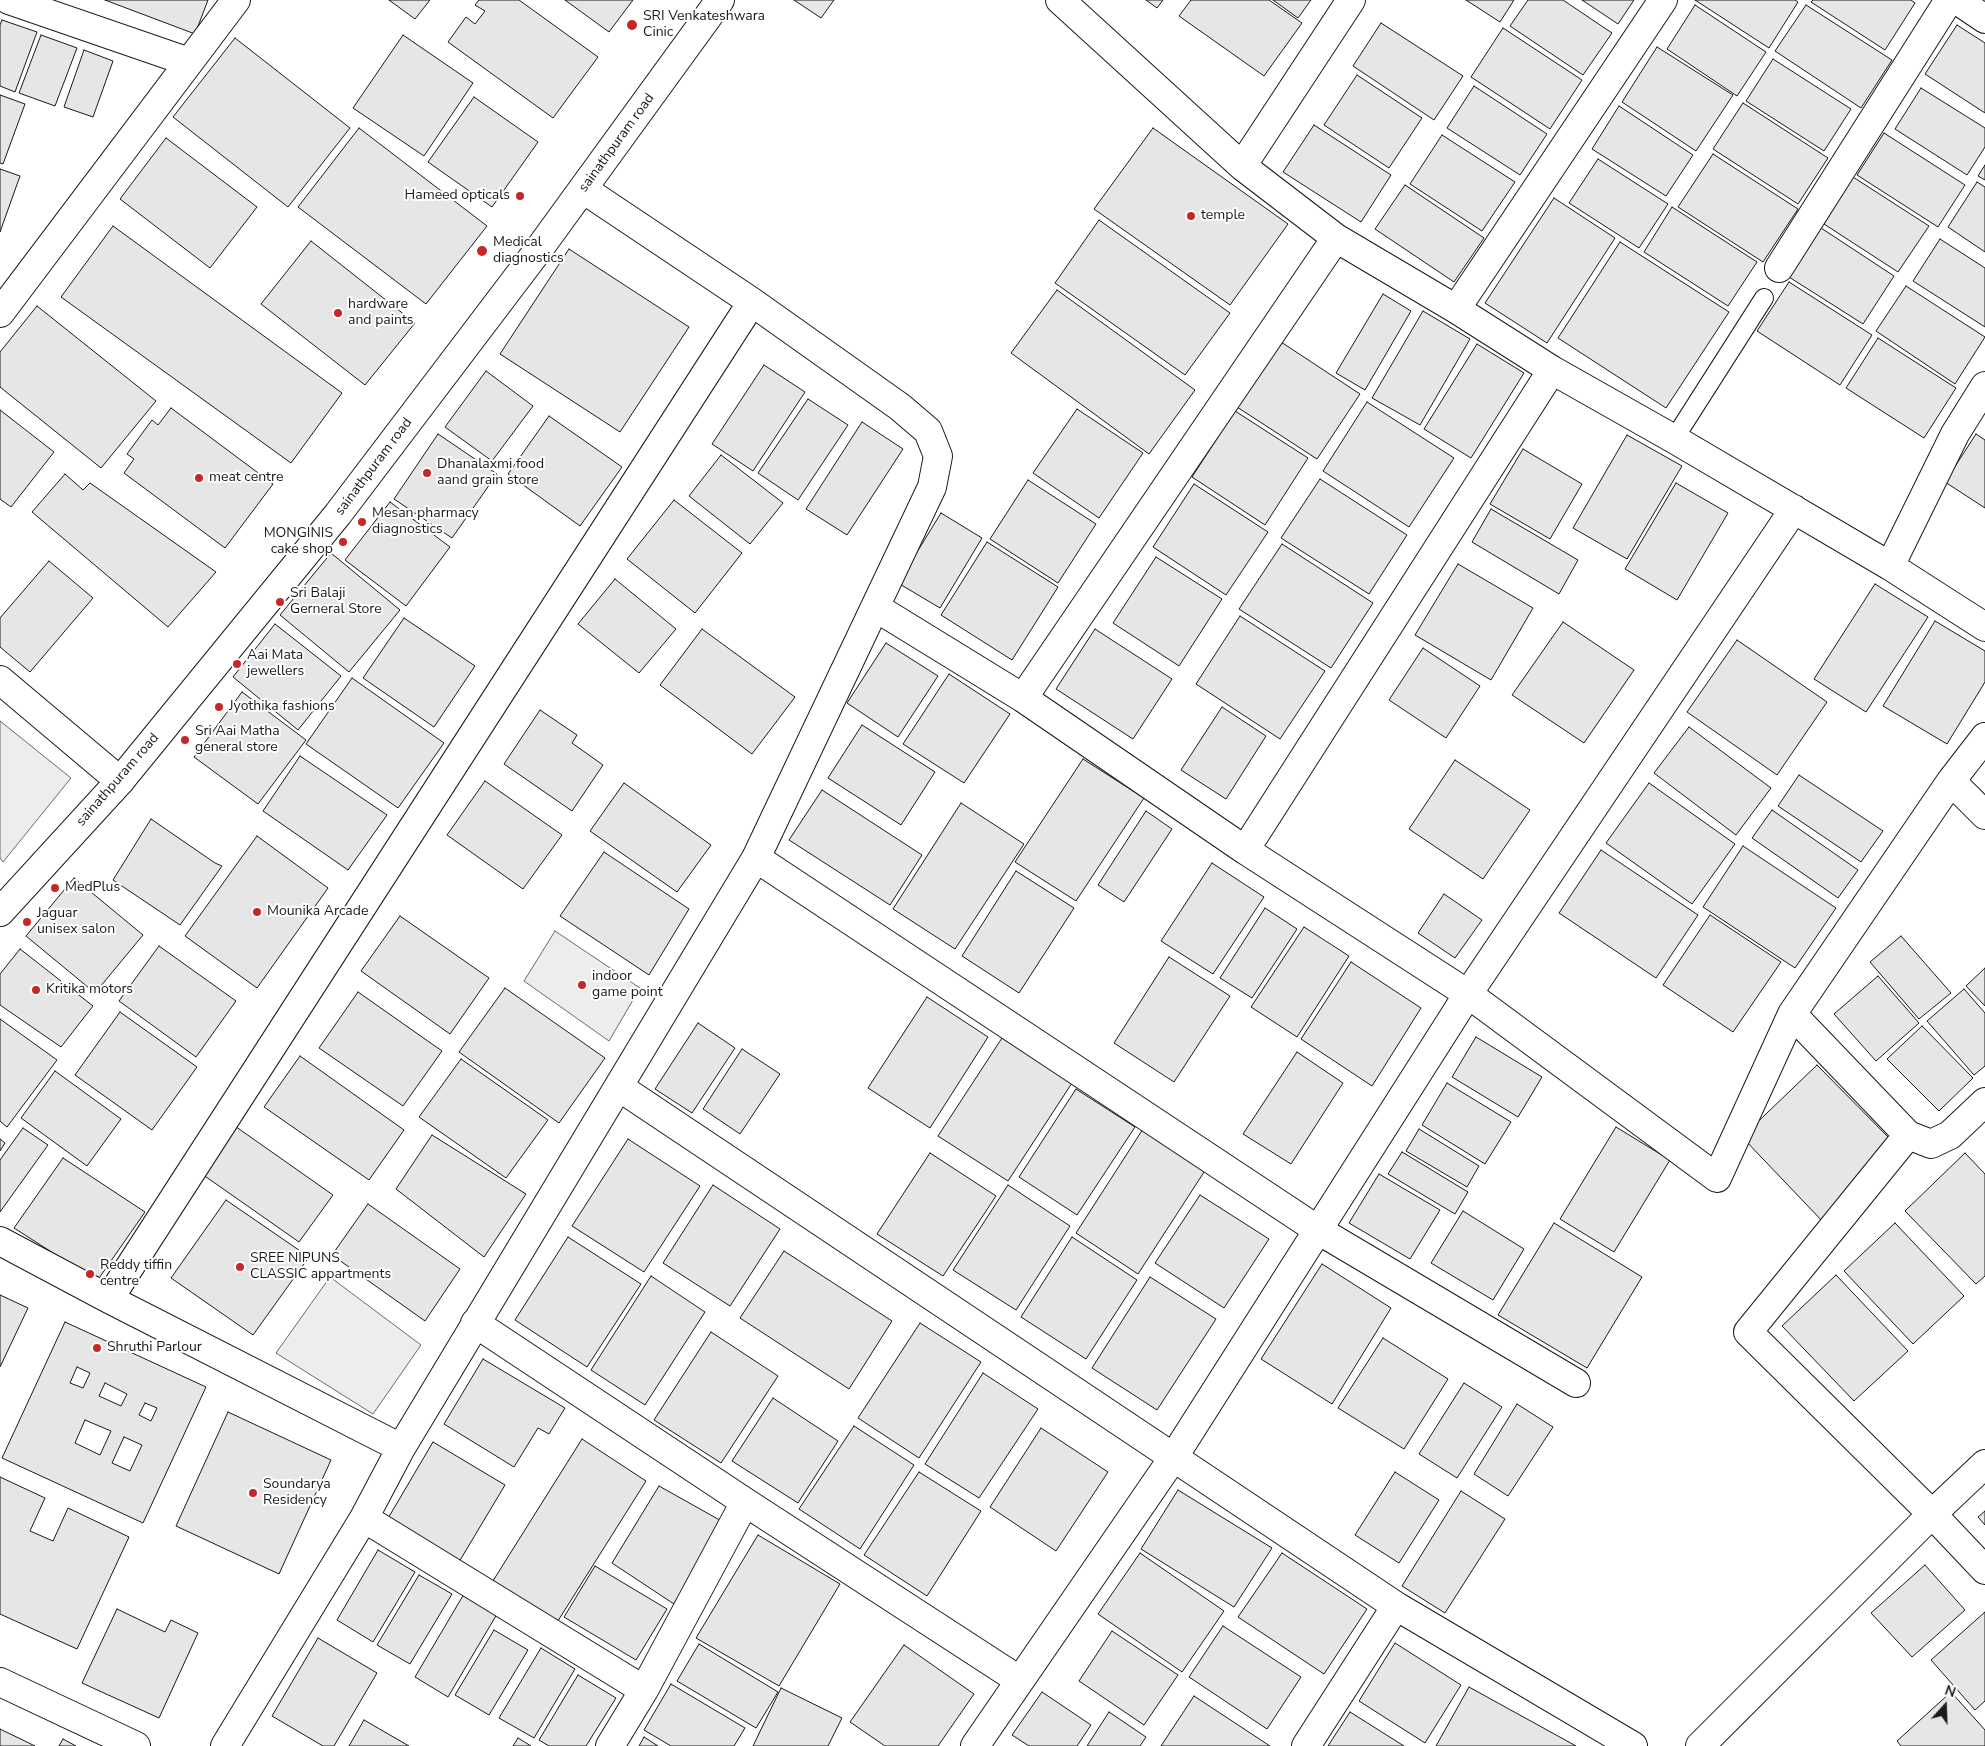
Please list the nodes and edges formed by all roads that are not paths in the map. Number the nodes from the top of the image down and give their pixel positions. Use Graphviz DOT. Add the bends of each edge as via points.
graph roads {
  1 [pos="9,0"];
  2 [pos="236,0"];
  3 [pos="720,0"];
  4 [pos="1060,0"];
  5 [pos="1351,0"];
  6 [pos="1663,0"];
  7 [pos="1949,0"];
  8 [pos="1957,0"];
  9 [pos="1985,19"];
  10 [pos="189,62"];
  11 [pos="1242,166"];
  12 [pos="583,190"];
  13 [pos="1336,238"];
  14 [pos="1779,268"];
  15 [pos="1764,298"];
  16 [pos="752,302"];
  17 [pos="1456,309"];
  18 [pos="0,313"];
  19 [pos="1552,370"];
  20 [pos="1985,386"];
  21 [pos="1674,439"];
  22 [pos="1794,509"];
  23 [pos="1890,566"];
  24 [pos="875,608"];
  25 [pos="1985,627"];
  26 [pos="0,680"];
  27 [pos="1024,698"];
  28 [pos="1985,737"];
  29 [pos="120,781"];
  30 [pos="1951,781"];
  31 [pos="1985,815"];
  32 [pos="1245,850"];
  33 [pos="756,858"];
  34 [pos="0,912"];
  35 [pos="1468,994"];
  36 [pos="1792,1014"];
  37 [pos="620,1087"];
  38 [pos="1985,1102"];
  39 [pos="1908,1135"];
  40 [pos="1318,1230"];
  41 [pos="0,1241"];
  42 [pos="109,1299"];
  43 [pos="475,1323"];
  44 [pos="1576,1383"];
  45 [pos="401,1448"];
  46 [pos="1173,1458"];
  47 [pos="1985,1464"];
  48 [pos="745,1502"];
  49 [pos="1932,1514"];
  50 [pos="364,1518"];
  51 [pos="1985,1570"];
  52 [pos="1396,1606"];
  53 [pos="1019,1680"];
  54 [pos="0,1682"];
  55 [pos="644,1690"];
  56 [pos="136,1746"];
  57 [pos="225,1746"];
  58 [pos="610,1746"];
  59 [pos="975,1746"];
  60 [pos="1306,1746"];
  61 [pos="1633,1746"];
  62 [pos="1700,1746"];
  1 -- 10 [label="street"];
  2 -- 10 [label="street"];
  3 -- 12 [label="street, sainathpuram road"];
  4 -- 11 [label="street"];
  5 -- 11 [label="street"];
  6 -- 17 [label="street"];
  7 -- 14 [label="street"];
  8 -- 9 [label="street"];
  10 -- 18 [label="street"];
  11 -- 13 [label="street"];
  12 -- 16 [label="street"];
  12 -- 29 [label="street, sainathpuram road" via="338,514"];
  13 -- 17 [label="street"];
  13 -- 27 [label="street"];
  15 -- 21 [label="lane"];
  16 -- 24 [label="street" via="900,407 928,431 938,456 932,487"];
  16 -- 42 [label="street"];
  17 -- 19 [label="street"];
  19 -- 21 [label="street"];
  19 -- 32 [label="street"];
  20 -- 23 [label="street" via="1955,434"];
  21 -- 22 [label="street"];
  22 -- 23 [label="street"];
  22 -- 35 [label="street"];
  23 -- 25 [label="street"];
  24 -- 27 [label="street"];
  24 -- 33 [label="street"];
  26 -- 29 [label="street"];
  27 -- 32 [label="street"];
  28 -- 30 [label="street"];
  29 -- 34 [label="street, sainathpuram road"];
  30 -- 31 [label="street"];
  30 -- 36 [label="street"];
  32 -- 35 [label="street"];
  33 -- 37 [label="street"];
  33 -- 40 [label="street"];
  35 -- 36 [label="street" via="1717,1178"];
  35 -- 40 [label="street"];
  36 -- 39 [label="street"];
  37 -- 43 [label="street"];
  37 -- 46 [label="street"];
  38 -- 39 [label="street" via="1950,1135 1931,1144"];
  39 -- 49 [label="street" via="1748,1332"];
  40 -- 44 [label="street"];
  40 -- 46 [label="street"];
  41 -- 42 [label="street"];
  42 -- 45 [label="street"];
  43 -- 45 [label="street"];
  43 -- 48 [label="street"];
  45 -- 50 [label="street"];
  46 -- 52 [label="street"];
  46 -- 53 [label="street"];
  47 -- 49 [label="street"];
  48 -- 53 [label="street"];
  48 -- 55 [label="street"];
  49 -- 51 [label="street"];
  49 -- 62 [label="street"];
  50 -- 55 [label="street"];
  50 -- 57 [label="street"];
  52 -- 60 [label="street"];
  52 -- 61 [label="street"];
  53 -- 59 [label="street"];
  54 -- 56 [label="street"];
  55 -- 58 [label="street"];
}
